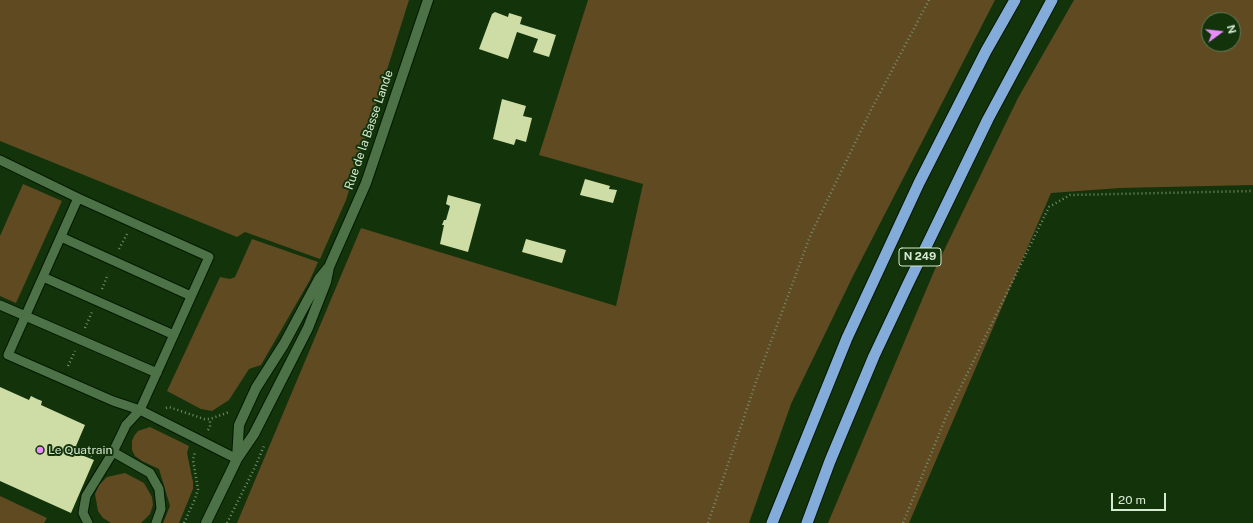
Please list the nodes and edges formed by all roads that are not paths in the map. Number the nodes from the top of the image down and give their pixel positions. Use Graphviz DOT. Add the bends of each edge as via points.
graph roads {
  1 [pos="428,0"];
  2 [pos="1015,0"];
  3 [pos="1052,0"];
  4 [pos="0,160"];
  5 [pos="78,198"];
  6 [pos="61,237"];
  7 [pos="329,267"];
  8 [pos="44,277"];
  9 [pos="191,296"];
  10 [pos="0,305"];
  11 [pos="25,316"];
  12 [pos="174,335"];
  13 [pos="157,373"];
  14 [pos="140,410"];
  15 [pos="113,452"];
  16 [pos="237,460"];
  17 [pos="88,523"];
  18 [pos="156,523"];
  19 [pos="206,523"];
  20 [pos="772,523"];
  21 [pos="807,523"];
  1 -- 7 [label="street, Rue de la Basse Lande" via="366,183"];
  2 -- 20 [label="highway, N 249" via="986,50 912,197 847,338"];
  3 -- 21 [label="highway, N 249" via="988,119 907,286 857,398"];
  4 -- 5 [label="lane"];
  5 -- 6 [label="lane"];
  5 -- 9 [label="lane" via="209,257"];
  6 -- 8 [label="lane"];
  6 -- 9 [label="lane"];
  7 -- 16 [label="street, Rue de la Basse Lande" via="326,282 308,328 254,434"];
  7 -- 16 [label="street, Rue de la Basse Lande" via="319,279 284,344 256,388 239,425"];
  8 -- 11 [label="lane"];
  8 -- 12 [label="lane"];
  9 -- 12 [label="lane"];
  10 -- 11 [label="lane"];
  11 -- 13 [label="lane"];
  11 -- 14 [label="lane" via="8,355 113,401"];
  12 -- 13 [label="lane"];
  13 -- 14 [label="lane"];
  14 -- 15 [label="lane" via="126,425"];
  14 -- 16 [label="lane"];
  15 -- 17 [label="lane" via="86,496 83,513"];
  15 -- 18 [label="lane" via="150,473 160,495 161,509"];
  16 -- 19 [label="street, Rue de la Basse Lande"];
}
